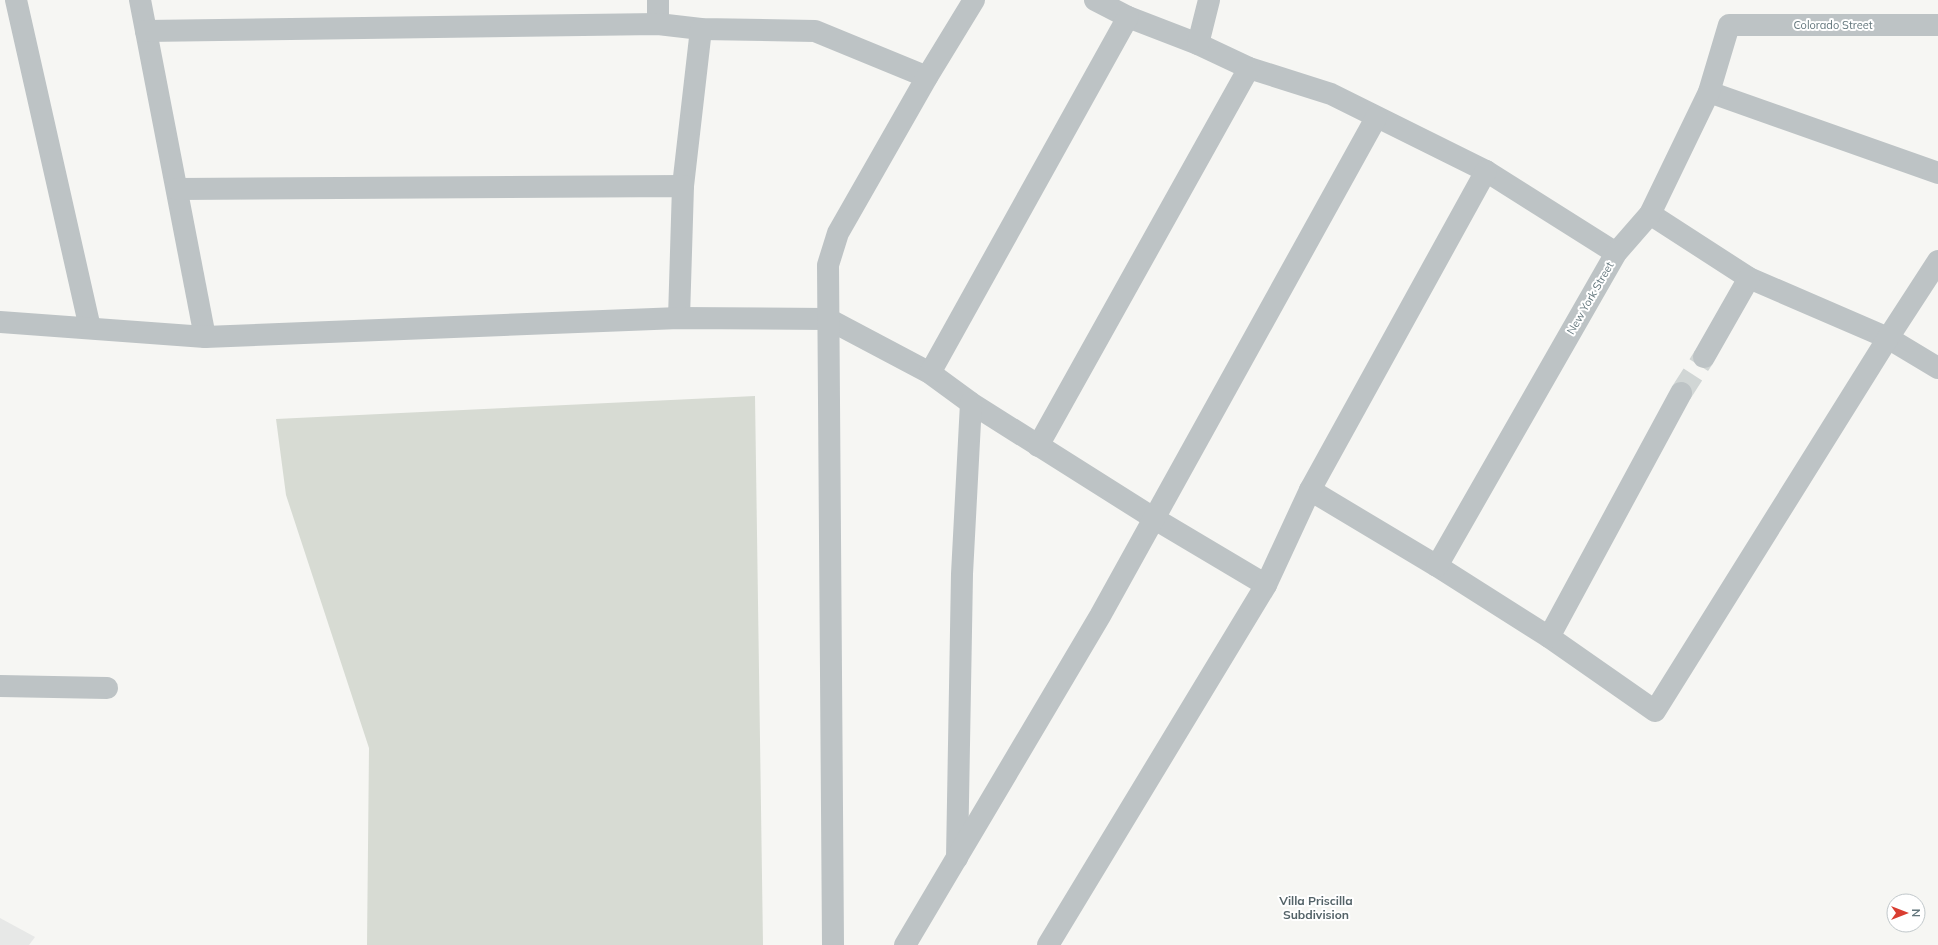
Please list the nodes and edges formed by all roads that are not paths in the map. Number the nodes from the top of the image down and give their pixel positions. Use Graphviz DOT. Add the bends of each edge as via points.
graph roads {
  1 [pos="16,0"];
  2 [pos="140,0"];
  3 [pos="658,0"];
  4 [pos="974,0"];
  5 [pos="1095,0"];
  6 [pos="1209,0"];
  7 [pos="1128,17"];
  8 [pos="658,24"];
  9 [pos="1729,25"];
  10 [pos="1938,25"];
  11 [pos="701,29"];
  12 [pos="146,31"];
  13 [pos="1198,44"];
  14 [pos="1249,68"];
  15 [pos="927,77"];
  16 [pos="1710,92"];
  17 [pos="1376,118"];
  18 [pos="1486,171"];
  19 [pos="1938,173"];
  20 [pos="683,186"];
  21 [pos="177,189"];
  22 [pos="1650,214"];
  23 [pos="1616,253"];
  24 [pos="1938,261"];
  25 [pos="1749,278"];
  26 [pos="679,318"];
  27 [pos="828,319"];
  28 [pos="0,322"];
  29 [pos="90,328"];
  30 [pos="206,337"];
  31 [pos="1888,338"];
  32 [pos="1704,357"];
  33 [pos="1938,368"];
  34 [pos="930,373"];
  35 [pos="1681,393"];
  36 [pos="971,403"];
  37 [pos="1038,446"];
  38 [pos="1310,490"];
  39 [pos="1155,520"];
  40 [pos="1437,566"];
  41 [pos="1266,585"];
  42 [pos="1549,637"];
  43 [pos="0,686"];
  44 [pos="107,688"];
  45 [pos="957,859"];
  46 [pos="833,945"];
  47 [pos="905,945"];
  48 [pos="1048,945"];
  1 -- 29 [label="street"];
  2 -- 12 [label="street"];
  3 -- 8 [label="street"];
  4 -- 15 [label="street"];
  5 -- 7 [label="street"];
  6 -- 13 [label="street"];
  7 -- 13 [label="street"];
  7 -- 34 [label="street"];
  8 -- 11 [label="street"];
  8 -- 12 [label="street"];
  9 -- 10 [label="street, Colorado Street"];
  9 -- 16 [label="street, New York Street"];
  11 -- 15 [label="street" via="815,31"];
  11 -- 20 [label="street"];
  12 -- 21 [label="street"];
  13 -- 14 [label="street"];
  14 -- 17 [label="street" via="1331,94"];
  14 -- 37 [label="street"];
  15 -- 27 [label="street" via="838,233 828,265"];
  16 -- 19 [label="street"];
  16 -- 22 [label="street, New York Street"];
  17 -- 18 [label="street"];
  17 -- 39 [label="street"];
  18 -- 23 [label="street"];
  18 -- 38 [label="street"];
  20 -- 21 [label="street"];
  20 -- 26 [label="street"];
  21 -- 30 [label="street"];
  22 -- 23 [label="street, New York Street"];
  22 -- 25 [label="street"];
  23 -- 40 [label="street, New York Street"];
  24 -- 31 [label="street"];
  25 -- 31 [label="street"];
  25 -- 32 [label="street"];
  26 -- 27 [label="street"];
  26 -- 30 [label="street"];
  27 -- 34 [label="street"];
  27 -- 46 [label="street"];
  28 -- 29 [label="street"];
  29 -- 30 [label="street"];
  31 -- 33 [label="street"];
  31 -- 42 [label="street" via="1655,711"];
  34 -- 36 [label="street"];
  35 -- 42 [label="street"];
  36 -- 37 [label="street"];
  36 -- 45 [label="street" via="962,574"];
  37 -- 39 [label="street"];
  38 -- 40 [label="street"];
  38 -- 41 [label="street"];
  39 -- 41 [label="street"];
  39 -- 45 [label="street"];
  40 -- 42 [label="street"];
  41 -- 48 [label="street"];
  43 -- 44 [label="street"];
  45 -- 47 [label="street"];
}
